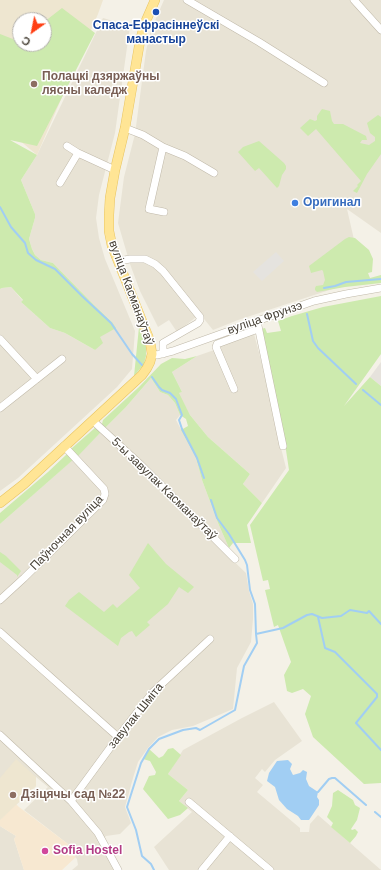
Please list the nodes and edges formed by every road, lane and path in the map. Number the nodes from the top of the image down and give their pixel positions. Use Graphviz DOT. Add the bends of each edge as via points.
graph roads {
  1 [pos="155,0"];
  2 [pos="187,0"];
  3 [pos="354,0"];
  4 [pos="381,30"];
  5 [pos="324,83"];
  6 [pos="125,128"];
  7 [pos="67,146"];
  8 [pos="163,146"];
  9 [pos="78,153"];
  10 [pos="115,170"];
  11 [pos="214,173"];
  12 [pos="60,183"];
  13 [pos="164,212"];
  14 [pos="119,261"];
  15 [pos="381,288"];
  16 [pos="257,321"];
  17 [pos="258,329"];
  18 [pos="0,339"];
  19 [pos="152,354"];
  20 [pos="163,354"];
  21 [pos="62,359"];
  22 [pos="37,379"];
  23 [pos="234,390"];
  24 [pos="0,408"];
  25 [pos="93,420"];
  26 [pos="64,446"];
  27 [pos="283,446"];
  28 [pos="0,503"];
  29 [pos="235,559"];
  30 [pos="0,600"];
  31 [pos="0,632"];
  32 [pos="210,639"];
  33 [pos="0,735"];
  34 [pos="118,737"];
  35 [pos="71,801"];
  36 [pos="189,802"];
  37 [pos="230,836"];
  38 [pos="118,870"];
  39 [pos="202,870"];
  40 [pos="270,870"];
  1 -- 6 [label="main road, вуліца Касманаўтаў" via="140,41"];
  2 -- 5 [label="street"];
  3 -- 4 [label="street"];
  6 -- 8 [label="street"];
  6 -- 10 [label="main road, вуліца Касманаўтаў"];
  7 -- 9 [label="street"];
  8 -- 11 [label="street"];
  8 -- 13 [label="street" via="149,209"];
  9 -- 10 [label="street"];
  9 -- 12 [label="street"];
  10 -- 14 [label="main road, вуліца Касманаўтаў" via="110,198 109,231"];
  14 -- 19 [label="main road, вуліца Касманаўтаў" via="150,341"];
  14 -- 20 [label="street" via="130,258 145,259 155,264 200,317 198,323 163,343"];
  15 -- 16 [label="street, вуліца Фрунзэ" via="314,301"];
  16 -- 17 [label="street"];
  16 -- 20 [label="street, вуліца Фрунзэ"];
  17 -- 23 [label="street" via="217,344"];
  17 -- 27 [label="street"];
  18 -- 22 [label="street"];
  19 -- 20 [label="street, вуліца Фрунзэ"];
  19 -- 25 [label="main road, вуліца Касманаўтаў" via="142,375"];
  21 -- 22 [label="street"];
  22 -- 24 [label="street"];
  25 -- 26 [label="main road, вуліца Касманаўтаў"];
  25 -- 29 [label="street, 5-ы завулак Касманаўтаў"];
  26 -- 28 [label="main road, вуліца Касманаўтаў"];
  26 -- 30 [label="street, Паўночная вуліца" via="104,488 103,500"];
  31 -- 34 [label="street"];
  32 -- 34 [label="street, завулак Шміта" via="154,692"];
  33 -- 35 [label="street"];
  34 -- 35 [label="street, завулак Шміта"];
  35 -- 38 [label="street" via="98,833"];
  36 -- 37 [label="street"];
  37 -- 39 [label="street"];
  37 -- 40 [label="street"];
}
